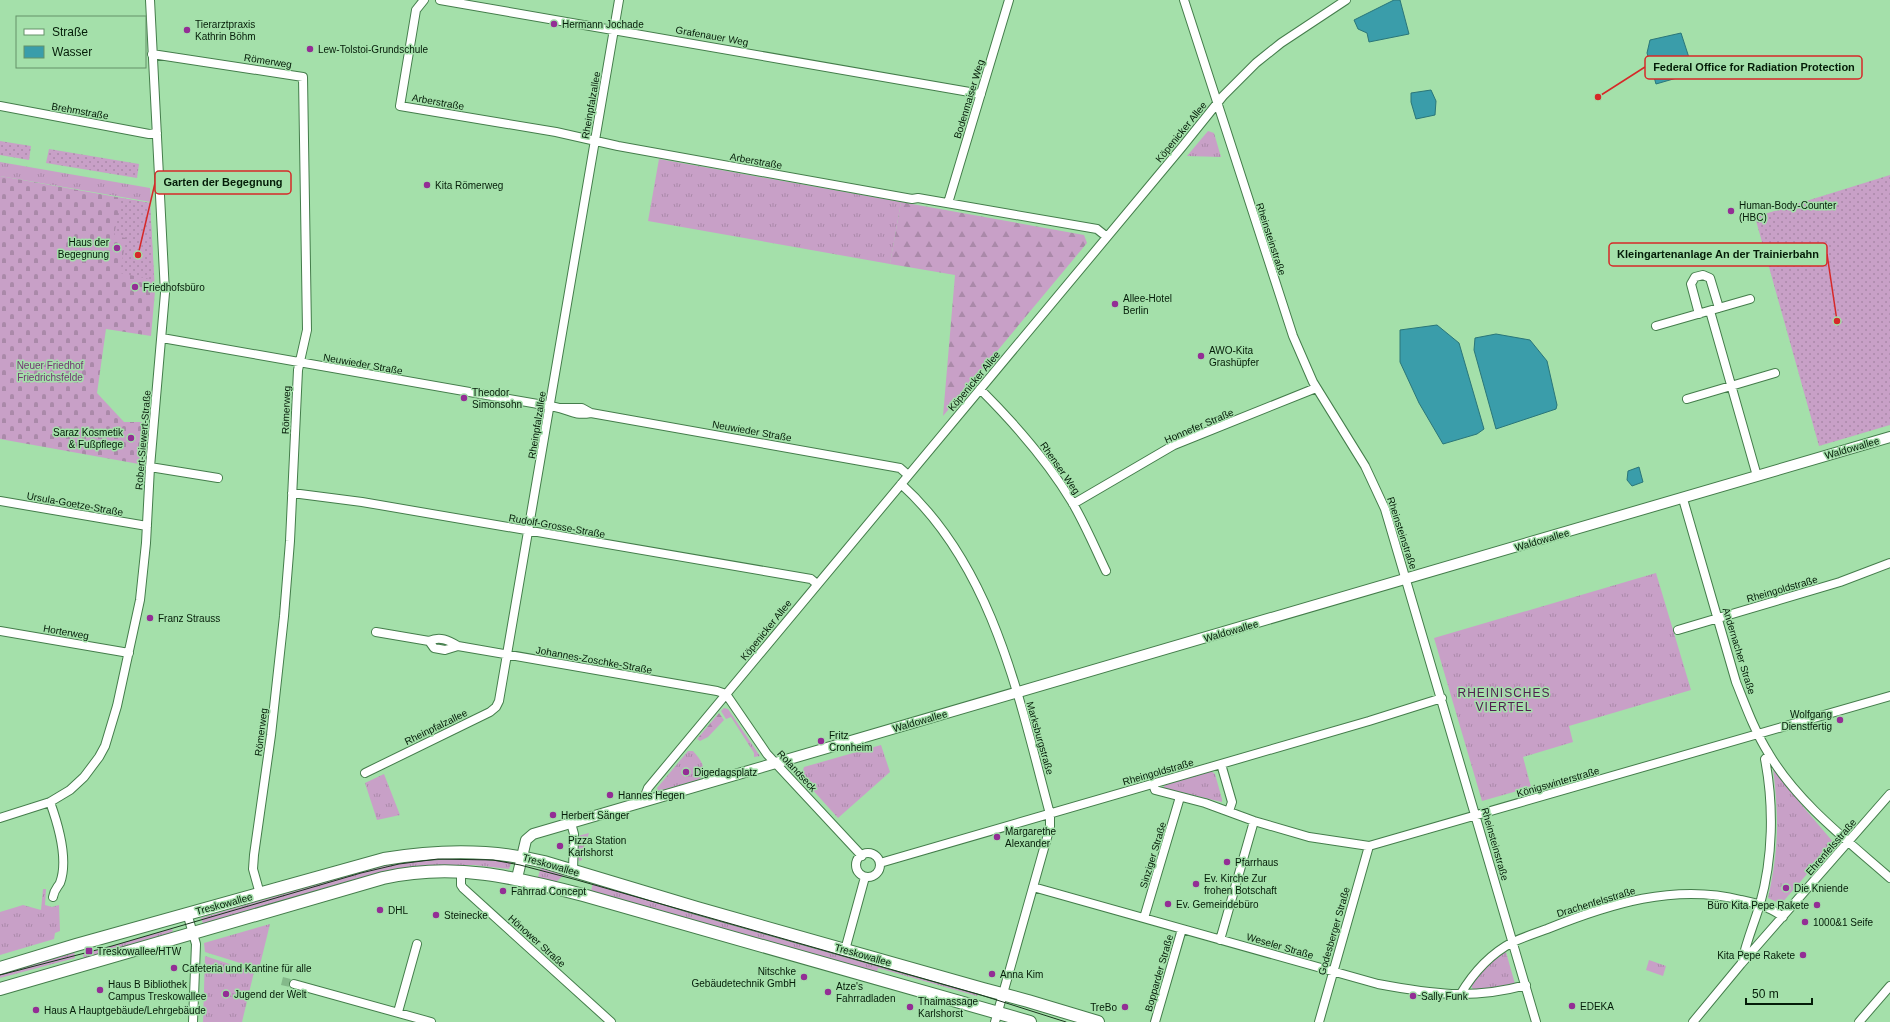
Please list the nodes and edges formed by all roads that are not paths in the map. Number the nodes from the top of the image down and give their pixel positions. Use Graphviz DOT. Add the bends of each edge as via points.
graph roads {
  1 [pos="150,0"];
  2 [pos="424,0"];
  3 [pos="440,0"];
  4 [pos="619,0"];
  5 [pos="1009,0"];
  6 [pos="1184,0"];
  7 [pos="1346,0"];
  8 [pos="614,29"];
  9 [pos="152,54"];
  10 [pos="981,94"];
  11 [pos="1217,104"];
  12 [pos="0,106"];
  13 [pos="156,133"];
  14 [pos="595,140"];
  15 [pos="948,203"];
  16 [pos="1107,237"];
  17 [pos="1750,299"];
  18 [pos="1719,308"];
  19 [pos="1710,311"];
  20 [pos="1700,314"];
  21 [pos="1656,326"];
  22 [pos="162,338"];
  23 [pos="299,362"];
  24 [pos="1775,373"];
  25 [pos="1732,386"];
  26 [pos="1316,388"];
  27 [pos="980,389"];
  28 [pos="1687,399"];
  29 [pos="550,406"];
  30 [pos="1890,437"];
  31 [pos="150,467"];
  32 [pos="908,475"];
  33 [pos="1757,476"];
  34 [pos="218,478"];
  35 [pos="901,484"];
  36 [pos="292,493"];
  37 [pos="1683,499"];
  38 [pos="0,501"];
  39 [pos="1073,504"];
  40 [pos="147,526"];
  41 [pos="529,531"];
  42 [pos="1890,563"];
  43 [pos="1106,571"];
  44 [pos="1407,579"];
  45 [pos="817,584"];
  46 [pos="1718,618"];
  47 [pos="1678,630"];
  48 [pos="0,631"];
  49 [pos="376,632"];
  50 [pos="129,653"];
  51 [pos="507,655"];
  52 [pos="1017,693"];
  53 [pos="726,694"];
  54 [pos="1890,696"];
  55 [pos="1442,698"];
  56 [pos="1759,735"];
  57 [pos="1769,755"];
  58 [pos="777,763"];
  59 [pos="1221,764"];
  60 [pos="365,773"];
  61 [pos="1153,784"];
  62 [pos="1890,794"];
  63 [pos="1180,797"];
  64 [pos="646,801"];
  65 [pos="50,802"];
  66 [pos="1229,811"];
  67 [pos="1050,814"];
  68 [pos="1476,816"];
  69 [pos="0,818"];
  70 [pos="1254,821"];
  71 [pos="571,822"];
  72 [pos="1848,842"];
  73 [pos="1369,846"];
  74 [pos="522,856"];
  75 [pos="862,856"];
  76 [pos="880,863"];
  77 [pos="461,871"];
  78 [pos="573,871"];
  79 [pos="865,877"];
  80 [pos="517,878"];
  81 [pos="1890,878"];
  82 [pos="1033,887"];
  83 [pos="260,894"];
  84 [pos="53,897"];
  85 [pos="1760,904"];
  86 [pos="187,913"];
  87 [pos="1783,917"];
  88 [pos="1144,918"];
  89 [pos="1182,929"];
  90 [pos="192,933"];
  91 [pos="1220,940"];
  92 [pos="1513,942"];
  93 [pos="416,944"];
  94 [pos="844,950"];
  95 [pos="1741,964"];
  96 [pos="0,968"];
  97 [pos="1333,972"];
  98 [pos="294,984"];
  99 [pos="1526,985"];
  100 [pos="1890,986"];
  101 [pos="0,989"];
  102 [pos="1002,994"];
  103 [pos="1460,995"];
  104 [pos="398,1012"];
  105 [pos="996,1017"];
  106 [pos="193,1022"];
  107 [pos="431,1022"];
  108 [pos="611,1022"];
  109 [pos="1030,1022"];
  110 [pos="1098,1022"];
  111 [pos="1155,1022"];
  112 [pos="1319,1022"];
  113 [pos="1536,1022"];
  114 [pos="1693,1022"];
  115 [pos="1859,1022"];
  1 -- 9 [label="street, Robert-Siewert-Straße"];
  2 -- 14 [label="street, Arberstraße" via="416,10 400,106"];
  3 -- 8 [label="street, Grafenauer Weg"];
  4 -- 8 [label="street, Rheinpfalzallee"];
  5 -- 10 [label="street, Bodenmaiser Weg"];
  6 -- 11 [label="street, Rheinsteinstraße"];
  7 -- 11 [label="street, Köpenicker Allee" via="1272,50 1228,90"];
  8 -- 10 [label="street, Grafenauer Weg"];
  8 -- 14 [label="street, Rheinpfalzallee"];
  9 -- 13 [label="street, Robert-Siewert-Straße"];
  9 -- 23 [label="street, Römerweg" via="303,77 306,330"];
  10 -- 15 [label="street, Bodenmaiser Weg"];
  11 -- 16 [label="street, Köpenicker Allee"];
  11 -- 26 [label="street, Rheinsteinstraße" via="1286,319"];
  12 -- 13 [label="street, Brehmstraße" via="149,134"];
  13 -- 22 [label="street, Robert-Siewert-Straße" via="165,293"];
  14 -- 15 [label="street, Arberstraße" via="811,181"];
  14 -- 29 [label="street, Rheinpfalzallee"];
  15 -- 16 [label="street, Arberstraße" via="1097,229"];
  16 -- 27 [label="street, Köpenicker Allee"];
  17 -- 18 [label="street"];
  18 -- 19 [label="street"];
  18 -- 20 [label="street" via="1710,278 1703,275 1695,277 1691,284"];
  19 -- 20 [label="street"];
  19 -- 25 [label="street"];
  20 -- 21 [label="street"];
  22 -- 23 [label="street, Neuwieder Straße"];
  22 -- 31 [label="street, Robert-Siewert-Straße"];
  23 -- 29 [label="street, Neuwieder Straße"];
  23 -- 36 [label="street, Römerweg"];
  24 -- 25 [label="street"];
  25 -- 28 [label="street"];
  25 -- 33 [label="street"];
  26 -- 39 [label="street, Honnefer Straße" via="1174,446"];
  26 -- 44 [label="street, Rheinsteinstraße" via="1365,466 1385,508"];
  27 -- 32 [label="street, Köpenicker Allee"];
  27 -- 39 [label="street, Rhenser Weg" via="1029,441"];
  29 -- 32 [label="street, Neuwieder Straße" via="582,408 591,413 900,468"];
  29 -- 41 [label="street, Rheinpfalzallee"];
  30 -- 33 [label="street, Waldowallee"];
  31 -- 34 [label="street"];
  31 -- 40 [label="street, Robert-Siewert-Straße"];
  32 -- 35 [label="street, Köpenicker Allee"];
  33 -- 37 [label="street, Waldowallee"];
  35 -- 45 [label="street, Köpenicker Allee"];
  35 -- 52 [label="street, Marksburgstraße" via="944,532 974,580 997,630"];
  36 -- 41 [label="street, Rudolf-Grosse-Straße" via="362,502"];
  36 -- 83 [label="street, Römerweg" via="282,636 254,855 253,869"];
  37 -- 44 [label="street, Waldowallee"];
  37 -- 46 [label="street, Andernacher Straße"];
  38 -- 40 [label="street, Ursula-Goetze-Straße"];
  39 -- 43 [label="street, Rhenser Weg"];
  40 -- 50 [label="street, Robert-Siewert-Straße" via="143,577"];
  41 -- 45 [label="street, Rudolf-Grosse-Straße" via="811,579"];
  41 -- 51 [label="street, Rheinpfalzallee"];
  42 -- 46 [label="street, Rheingoldstraße" via="1840,582"];
  44 -- 52 [label="street, Waldowallee"];
  44 -- 55 [label="street, Rheinsteinstraße"];
  45 -- 53 [label="street, Köpenicker Allee"];
  46 -- 47 [label="street, Rheingoldstraße"];
  46 -- 56 [label="street, Andernacher Straße" via="1736,682"];
  48 -- 50 [label="street, Horterweg"];
  49 -- 51 [label="street, Johannes-Zoschke-Straße" via="429,641 434,648 444,650 458,646"];
  50 -- 65 [label="street, Robert-Siewert-Straße" via="117,706 101,753 84,777 70,790"];
  51 -- 53 [label="street, Johannes-Zoschke-Straße"];
  51 -- 60 [label="street, Rheinpfalzallee" via="496,708"];
  52 -- 58 [label="street, Waldowallee"];
  52 -- 67 [label="street, Marksburgstraße"];
  53 -- 58 [label="street, Rolandseck" via="767,754"];
  53 -- 64 [label="street, Köpenicker Allee" via="646,791"];
  54 -- 56 [label="street, Königswinterstraße"];
  55 -- 59 [label="street, Rheingoldstraße"];
  55 -- 68 [label="street, Rheinsteinstraße"];
  56 -- 57 [label="street, Andernacher Straße"];
  56 -- 68 [label="street, Königswinterstraße"];
  57 -- 72 [label="street, Andernacher Straße" via="1816,813"];
  57 -- 85 [label="street" via="1764,759 1770,800 1770,827"];
  58 -- 64 [label="street, Waldowallee"];
  58 -- 75 [label="street, Rolandseck"];
  59 -- 61 [label="street, Rheingoldstraße"];
  59 -- 66 [label="street" via="1232,802"];
  61 -- 63 [label="street, Königswinterstraße" via="1155,790"];
  61 -- 67 [label="street, Rheingoldstraße"];
  62 -- 72 [label="street, Ehrenfelsstraße"];
  63 -- 66 [label="street, Königswinterstraße"];
  63 -- 88 [label="street, Sinziger Straße"];
  64 -- 71 [label="street, Waldowallee"];
  65 -- 69 [label="street, Robert-Siewert-Straße"];
  65 -- 84 [label="street" via="60,833 62,858 60,883 54,890"];
  66 -- 70 [label="street, Königswinterstraße"];
  67 -- 76 [label="street, Rheingoldstraße"];
  67 -- 82 [label="street, Marksburgstraße" via="1050,827"];
  68 -- 73 [label="street, Königswinterstraße"];
  68 -- 92 [label="street, Rheinsteinstraße"];
  70 -- 73 [label="street, Königswinterstraße" via="1309,837"];
  70 -- 91 [label="street"];
  71 -- 74 [label="street, Waldowallee" via="533,834 526,840"];
  71 -- 78 [label="street" via="574,834"];
  72 -- 81 [label="street, Andernacher Straße"];
  72 -- 87 [label="street, Ehrenfelsstraße"];
  73 -- 97 [label="street, Godesberger Straße"];
  74 -- 78 [label="main road, Treskowallee"];
  74 -- 80 [label="street, Waldowallee"];
  74 -- 83 [label="main road, Treskowallee" via="464,852 409,855 365,864"];
  75 -- 76 [label="street" via="873,854"];
  75 -- 79 [label="street" via="857,861 856,868 860,875"];
  76 -- 79 [label="street" via="877,873"];
  77 -- 80 [label="main road, Treskowallee"];
  77 -- 90 [label="main road, Treskowallee" via="398,875"];
  77 -- 108 [label="street, Hönower Straße" via="461,885"];
  78 -- 94 [label="main road, Treskowallee"];
  79 -- 94 [label="street"];
  80 -- 105 [label="main road, Treskowallee" via="624,906"];
  82 -- 88 [label="street, Weseler Straße"];
  82 -- 102 [label="street, Marksburgstraße"];
  83 -- 86 [label="main road, Treskowallee"];
  85 -- 87 [label="street, Drachenfelsstraße"];
  85 -- 92 [label="street, Drachenfelsstraße" via="1714,895 1683,894 1643,898 1570,920"];
  85 -- 95 [label="street"];
  86 -- 90 [label="street"];
  86 -- 96 [label="main road, Treskowallee"];
  87 -- 95 [label="street, Ehrenfelsstraße"];
  88 -- 89 [label="street, Weseler Straße"];
  89 -- 91 [label="street, Weseler Straße"];
  89 -- 111 [label="street, Bopparder Straße"];
  90 -- 101 [label="main road, Treskowallee"];
  90 -- 106 [label="street" via="196,953"];
  91 -- 97 [label="street, Weseler Straße"];
  92 -- 99 [label="street, Rheinsteinstraße"];
  92 -- 103 [label="street, Drachenfelsstraße" via="1472,976"];
  93 -- 104 [label="street"];
  94 -- 102 [label="main road, Treskowallee"];
  95 -- 114 [label="street, Ehrenfelsstraße"];
  97 -- 103 [label="street, Weseler Straße" via="1421,992"];
  97 -- 112 [label="street, Godesberger Straße"];
  98 -- 104 [label="street"];
  99 -- 103 [label="street, Weseler Straße" via="1500,992"];
  99 -- 113 [label="street, Rheinsteinstraße"];
  100 -- 115 [label="street"];
  102 -- 105 [label="street, Marksburgstraße"];
  102 -- 110 [label="main road, Treskowallee"];
  104 -- 107 [label="street"];
  105 -- 109 [label="main road, Treskowallee"];
}
